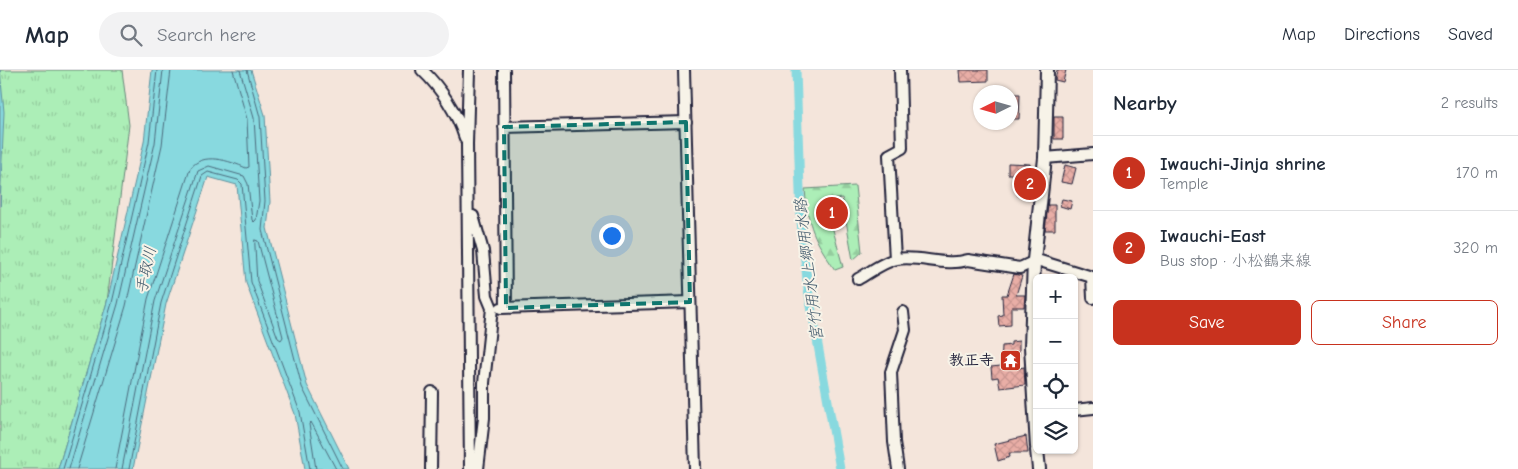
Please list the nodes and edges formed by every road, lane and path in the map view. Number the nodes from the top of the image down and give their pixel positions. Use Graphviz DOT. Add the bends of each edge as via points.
graph roads {
  1 [pos="422,70"];
  2 [pos="469,70"];
  3 [pos="504,70"];
  4 [pos="684,70"];
  5 [pos="900,70"];
  6 [pos="1047,70"];
  7 [pos="433,75"];
  8 [pos="686,122"];
  9 [pos="504,128"];
  10 [pos="467,144"];
  11 [pos="1093,154"];
  12 [pos="1044,158"];
  13 [pos="468,215"];
  14 [pos="895,259"];
  15 [pos="1034,260"];
  16 [pos="858,279"];
  17 [pos="1093,298"];
  18 [pos="690,302"];
  19 [pos="492,308"];
  20 [pos="506,308"];
  21 [pos="903,312"];
  22 [pos="1033,384"];
  23 [pos="432,392"];
  24 [pos="1093,408"];
  25 [pos="1078,410"];
  26 [pos="1038,454"];
  27 [pos="432,469"];
  28 [pos="470,469"];
  29 [pos="478,469"];
  30 [pos="695,469"];
  31 [pos="898,469"];
  32 [pos="1039,469"];
  1 -- 7 [label="street"];
  2 -- 10 [label="street"];
  3 -- 9 [label="street"];
  4 -- 8 [label="street"];
  5 -- 14 [label="street" via="902,148 889,155"];
  6 -- 12 [label="main road"];
  7 -- 10 [label="street" via="459,121"];
  8 -- 9 [label="street"];
  8 -- 18 [label="street"];
  9 -- 20 [label="street"];
  10 -- 13 [label="street"];
  11 -- 12 [label="street"];
  12 -- 15 [label="main road"];
  13 -- 19 [label="street" via="473,216 483,251 487,296"];
  13 -- 28 [label="street"];
  14 -- 15 [label="street" via="968,260 1020,268"];
  14 -- 16 [label="street"];
  15 -- 17 [label="street" via="1092,277"];
  15 -- 22 [label="main road" via="1030,347"];
  18 -- 20 [label="street"];
  18 -- 30 [label="street"];
  19 -- 20 [label="street"];
  19 -- 29 [label="street"];
  21 -- 31 [label="street" via="905,330 891,372"];
  23 -- 27 [label="street"];
  24 -- 25 [label="street"];
  26 -- 32 [label="main road"];
}
